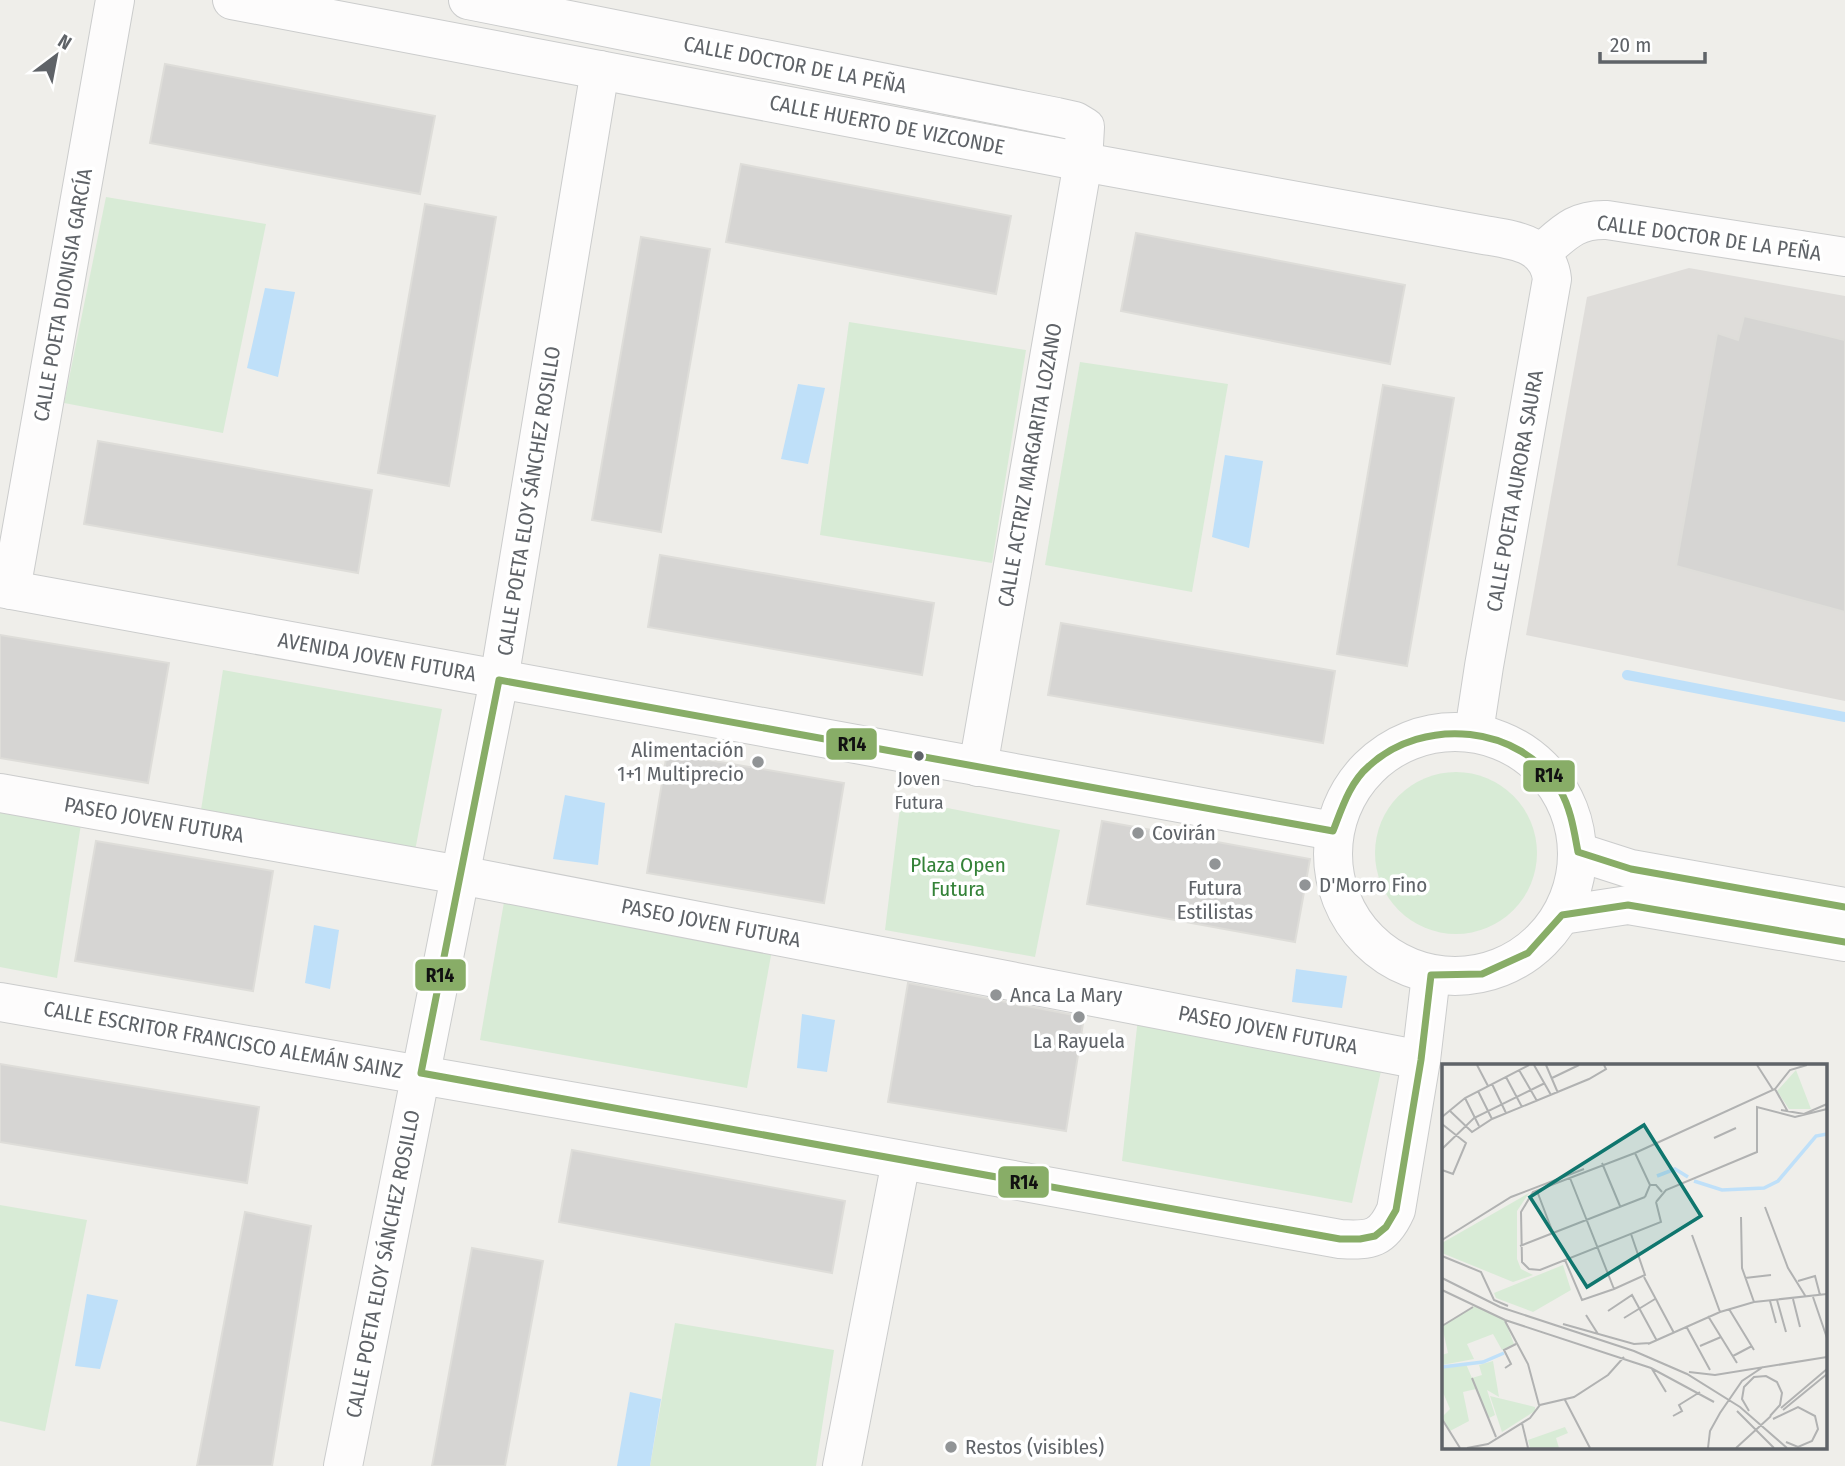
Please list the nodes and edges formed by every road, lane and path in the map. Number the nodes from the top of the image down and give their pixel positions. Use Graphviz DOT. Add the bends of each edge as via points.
graph roads {
  1 [pos="115,0"];
  2 [pos="232,0"];
  3 [pos="468,0"];
  4 [pos="600,70"];
  5 [pos="1083,162"];
  6 [pos="1541,253"];
  7 [pos="1845,257"];
  8 [pos="5,589"];
  9 [pos="499,680"];
  10 [pos="1474,732"];
  11 [pos="978,767"];
  12 [pos="0,793"];
  13 [pos="1333,831"];
  14 [pos="1578,852"];
  15 [pos="460,875"];
  16 [pos="1845,907"];
  17 [pos="1562,915"];
  18 [pos="1845,942"];
  19 [pos="1431,975"];
  20 [pos="0,1002"];
  21 [pos="1421,1060"];
  22 [pos="421,1073"];
  23 [pos="901,1161"];
  24 [pos="343,1466"];
  25 [pos="842,1466"];
  1 -- 8 [label="street, CALLE POETA DIONISIA GARCÍA"];
  2 -- 4 [label="street, CALLE HUERTO DE VIZCONDE"];
  3 -- 5 [label="street, CALLE DOCTOR DE LA PEÑA" via="1076,121 1087,132"];
  4 -- 5 [label="street, CALLE HUERTO DE VIZCONDE"];
  4 -- 9 [label="street, CALLE POETA ELOY SÁNCHEZ ROSILLO"];
  5 -- 6 [label="street, CALLE HUERTO DE VIZCONDE" via="1494,236 1527,244"];
  5 -- 11 [label="street, CALLE ACTRIZ MARGARITA LOZANO"];
  6 -- 7 [label="street, CALLE DOCTOR DE LA PEÑA" via="1566,230 1591,219"];
  6 -- 10 [label="street, CALLE POETA AURORA SAURA" via="1551,271 1549,301"];
  8 -- 9 [label="street, AVENIDA JOVEN FUTURA"];
  9 -- 11 [label="street, AVENIDA JOVEN FUTURA"];
  9 -- 15 [label="street, CALLE POETA ELOY SÁNCHEZ ROSILLO"];
  10 -- 13 [label="street" via="1436,732 1400,744 1369,765 1346,796"];
  10 -- 14 [label="street" via="1519,749 1555,782 1571,815"];
  11 -- 13 [label="street, AVENIDA JOVEN FUTURA"];
  12 -- 15 [label="street, PASEO JOVEN FUTURA"];
  13 -- 19 [label="street" via="1334,879 1353,923 1387,957"];
  14 -- 16 [label="street" via="1631,869"];
  14 -- 17 [label="street" via="1574,885"];
  15 -- 21 [label="street, PASEO JOVEN FUTURA"];
  15 -- 22 [label="street, CALLE POETA ELOY SÁNCHEZ ROSILLO"];
  17 -- 18 [label="street" via="1629,905"];
  17 -- 19 [label="street" via="1528,953 1482,974"];
  19 -- 21 [label="street, CALLE ESCRITOR FRANCISCO ALEMÁN SAINZ"];
  20 -- 22 [label="street, CALLE ESCRITOR FRANCISCO ALEMÁN SAINZ"];
  21 -- 23 [label="street, CALLE ESCRITOR FRANCISCO ALEMÁN SAINZ" via="1396,1210 1382,1233 1361,1241"];
  22 -- 23 [label="street, CALLE ESCRITOR FRANCISCO ALEMÁN SAINZ"];
  22 -- 24 [label="street, CALLE POETA ELOY SÁNCHEZ ROSILLO"];
  23 -- 25 [label="street"];
}
